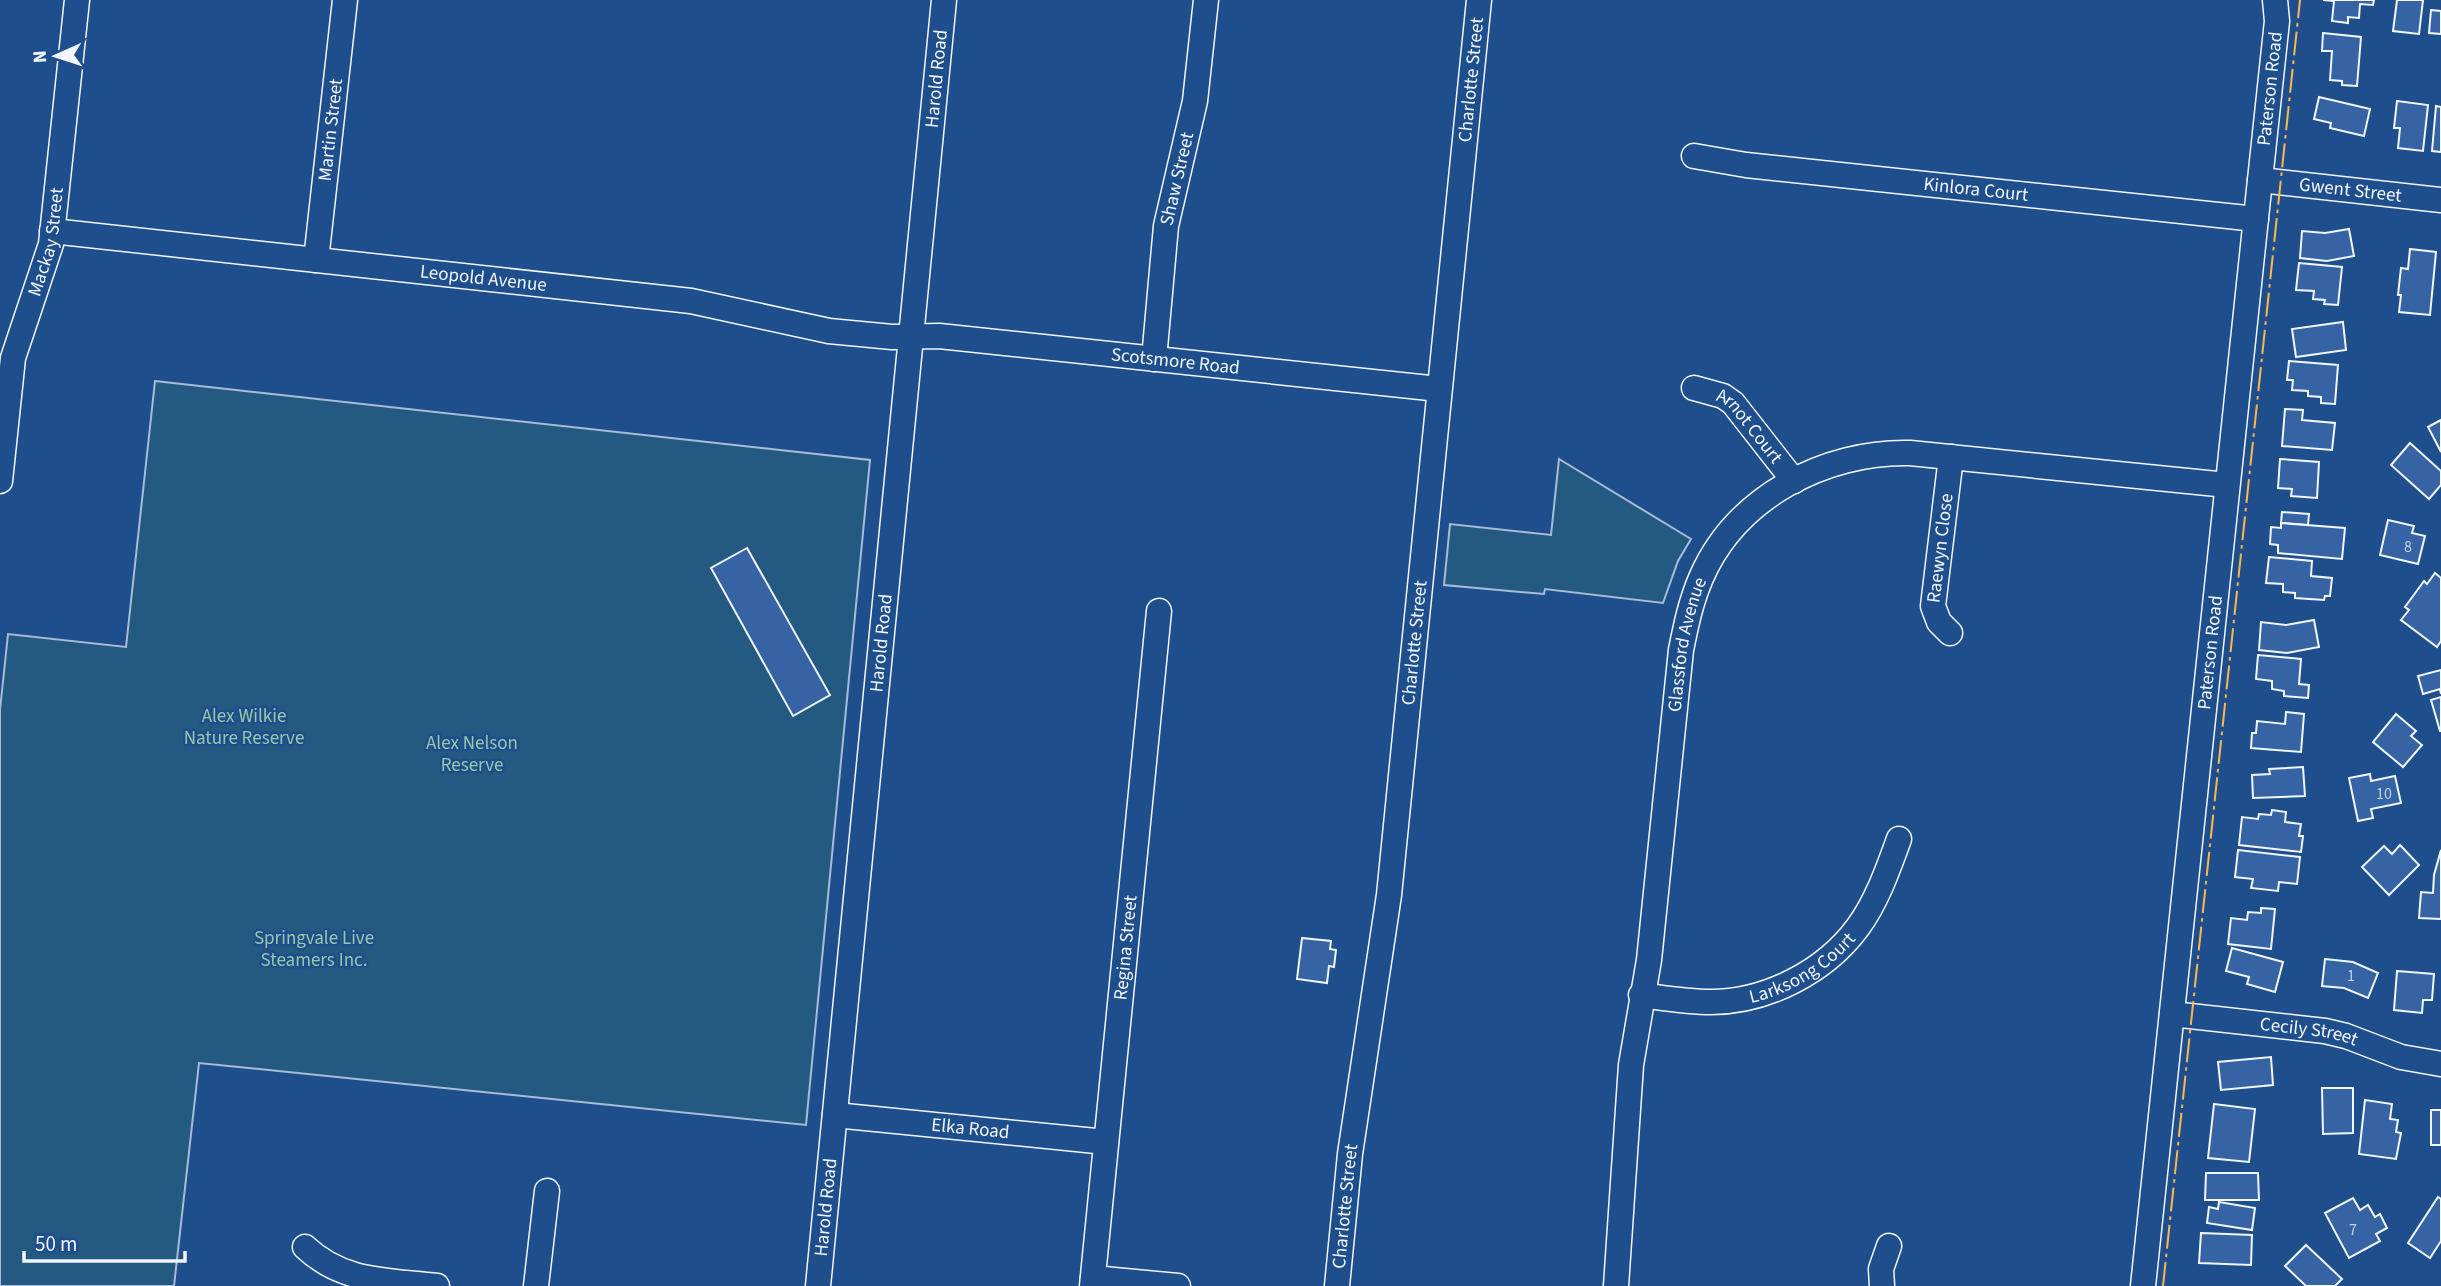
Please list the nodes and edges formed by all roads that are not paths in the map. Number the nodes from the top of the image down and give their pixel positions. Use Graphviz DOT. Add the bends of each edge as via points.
graph roads {
  1 [pos="77,0"];
  2 [pos="345,0"];
  3 [pos="944,0"];
  4 [pos="1206,0"];
  5 [pos="1479,0"];
  6 [pos="2278,7"];
  7 [pos="1694,156"];
  8 [pos="2260,180"];
  9 [pos="2441,200"];
  10 [pos="2256,219"];
  11 [pos="52,231"];
  12 [pos="316,260"];
  13 [pos="911,337"];
  14 [pos="1154,359"];
  15 [pos="1694,387"];
  16 [pos="1439,389"];
  17 [pos="1951,457"];
  18 [pos="0,481"];
  19 [pos="1794,481"];
  20 [pos="2227,485"];
  21 [pos="1159,611"];
  22 [pos="1950,633"];
  23 [pos="1899,839"];
  24 [pos="1641,995"];
  25 [pos="2172,1014"];
  26 [pos="2441,1064"];
  27 [pos="835,1115"];
  28 [pos="1106,1142"];
  29 [pos="547,1191"];
  30 [pos="1889,1246"];
  31 [pos="305,1247"];
  32 [pos="1093,1282"];
  33 [pos="437,1286"];
  34 [pos="536,1286"];
  35 [pos="818,1286"];
  36 [pos="1178,1286"];
  37 [pos="1337,1286"];
  38 [pos="1616,1286"];
  39 [pos="1882,1286"];
  40 [pos="2143,1286"];
  1 -- 11 [label="street, Mackay Street"];
  2 -- 12 [label="street, Martin Street"];
  3 -- 13 [label="street, Harold Road"];
  4 -- 14 [label="street, Shaw Street" via="1195,102 1169,206"];
  5 -- 16 [label="street, Charlotte Street"];
  6 -- 8 [label="street, Paterson Road"];
  7 -- 10 [label="street, Kinlora Court" via="1760,167"];
  8 -- 9 [label="street, Gwent Street"];
  8 -- 10 [label="street, Paterson Road"];
  10 -- 20 [label="street, Paterson Road"];
  11 -- 12 [label="street, Leopold Avenue"];
  11 -- 18 [label="street, Mackay Street" via="13,358"];
  12 -- 13 [label="street, Leopold Avenue" via="691,301 829,331"];
  13 -- 14 [label="street, Scotsmore Road"];
  13 -- 27 [label="street, Harold Road"];
  14 -- 16 [label="street, Scotsmore Road"];
  15 -- 19 [label="street, Arnot Court" via="1733,403"];
  16 -- 37 [label="street, Charlotte Street" via="1389,895 1350,1154"];
  17 -- 19 [label="street, Glassford Avenue" via="1874,454 1837,462"];
  17 -- 20 [label="street, Glassford Avenue"];
  17 -- 22 [label="street, Raewyn Close" via="1933,606"];
  19 -- 24 [label="street, Glassford Avenue" via="1735,526 1710,560 1691,603 1681,650 1650,948"];
  20 -- 25 [label="street, Paterson Road"];
  21 -- 28 [label="street, Regina Street"];
  23 -- 24 [label="street, Larksong Court" via="1874,901 1858,927 1800,977 1733,1000 1686,1001"];
  24 -- 38 [label="street, Glassford Avenue" via="1631,1065"];
  25 -- 26 [label="street, Cecily Street" via="2325,1031 2401,1057"];
  25 -- 40 [label="street, Paterson Road"];
  27 -- 28 [label="street, Elka Road"];
  27 -- 35 [label="street, Harold Road"];
  28 -- 32 [label="street, Regina Street"];
  29 -- 34 [label="street"];
  30 -- 39 [label="street" via="1881,1269"];
  31 -- 33 [label="street" via="320,1262 353,1275"];
  32 -- 36 [label="street"];
}
